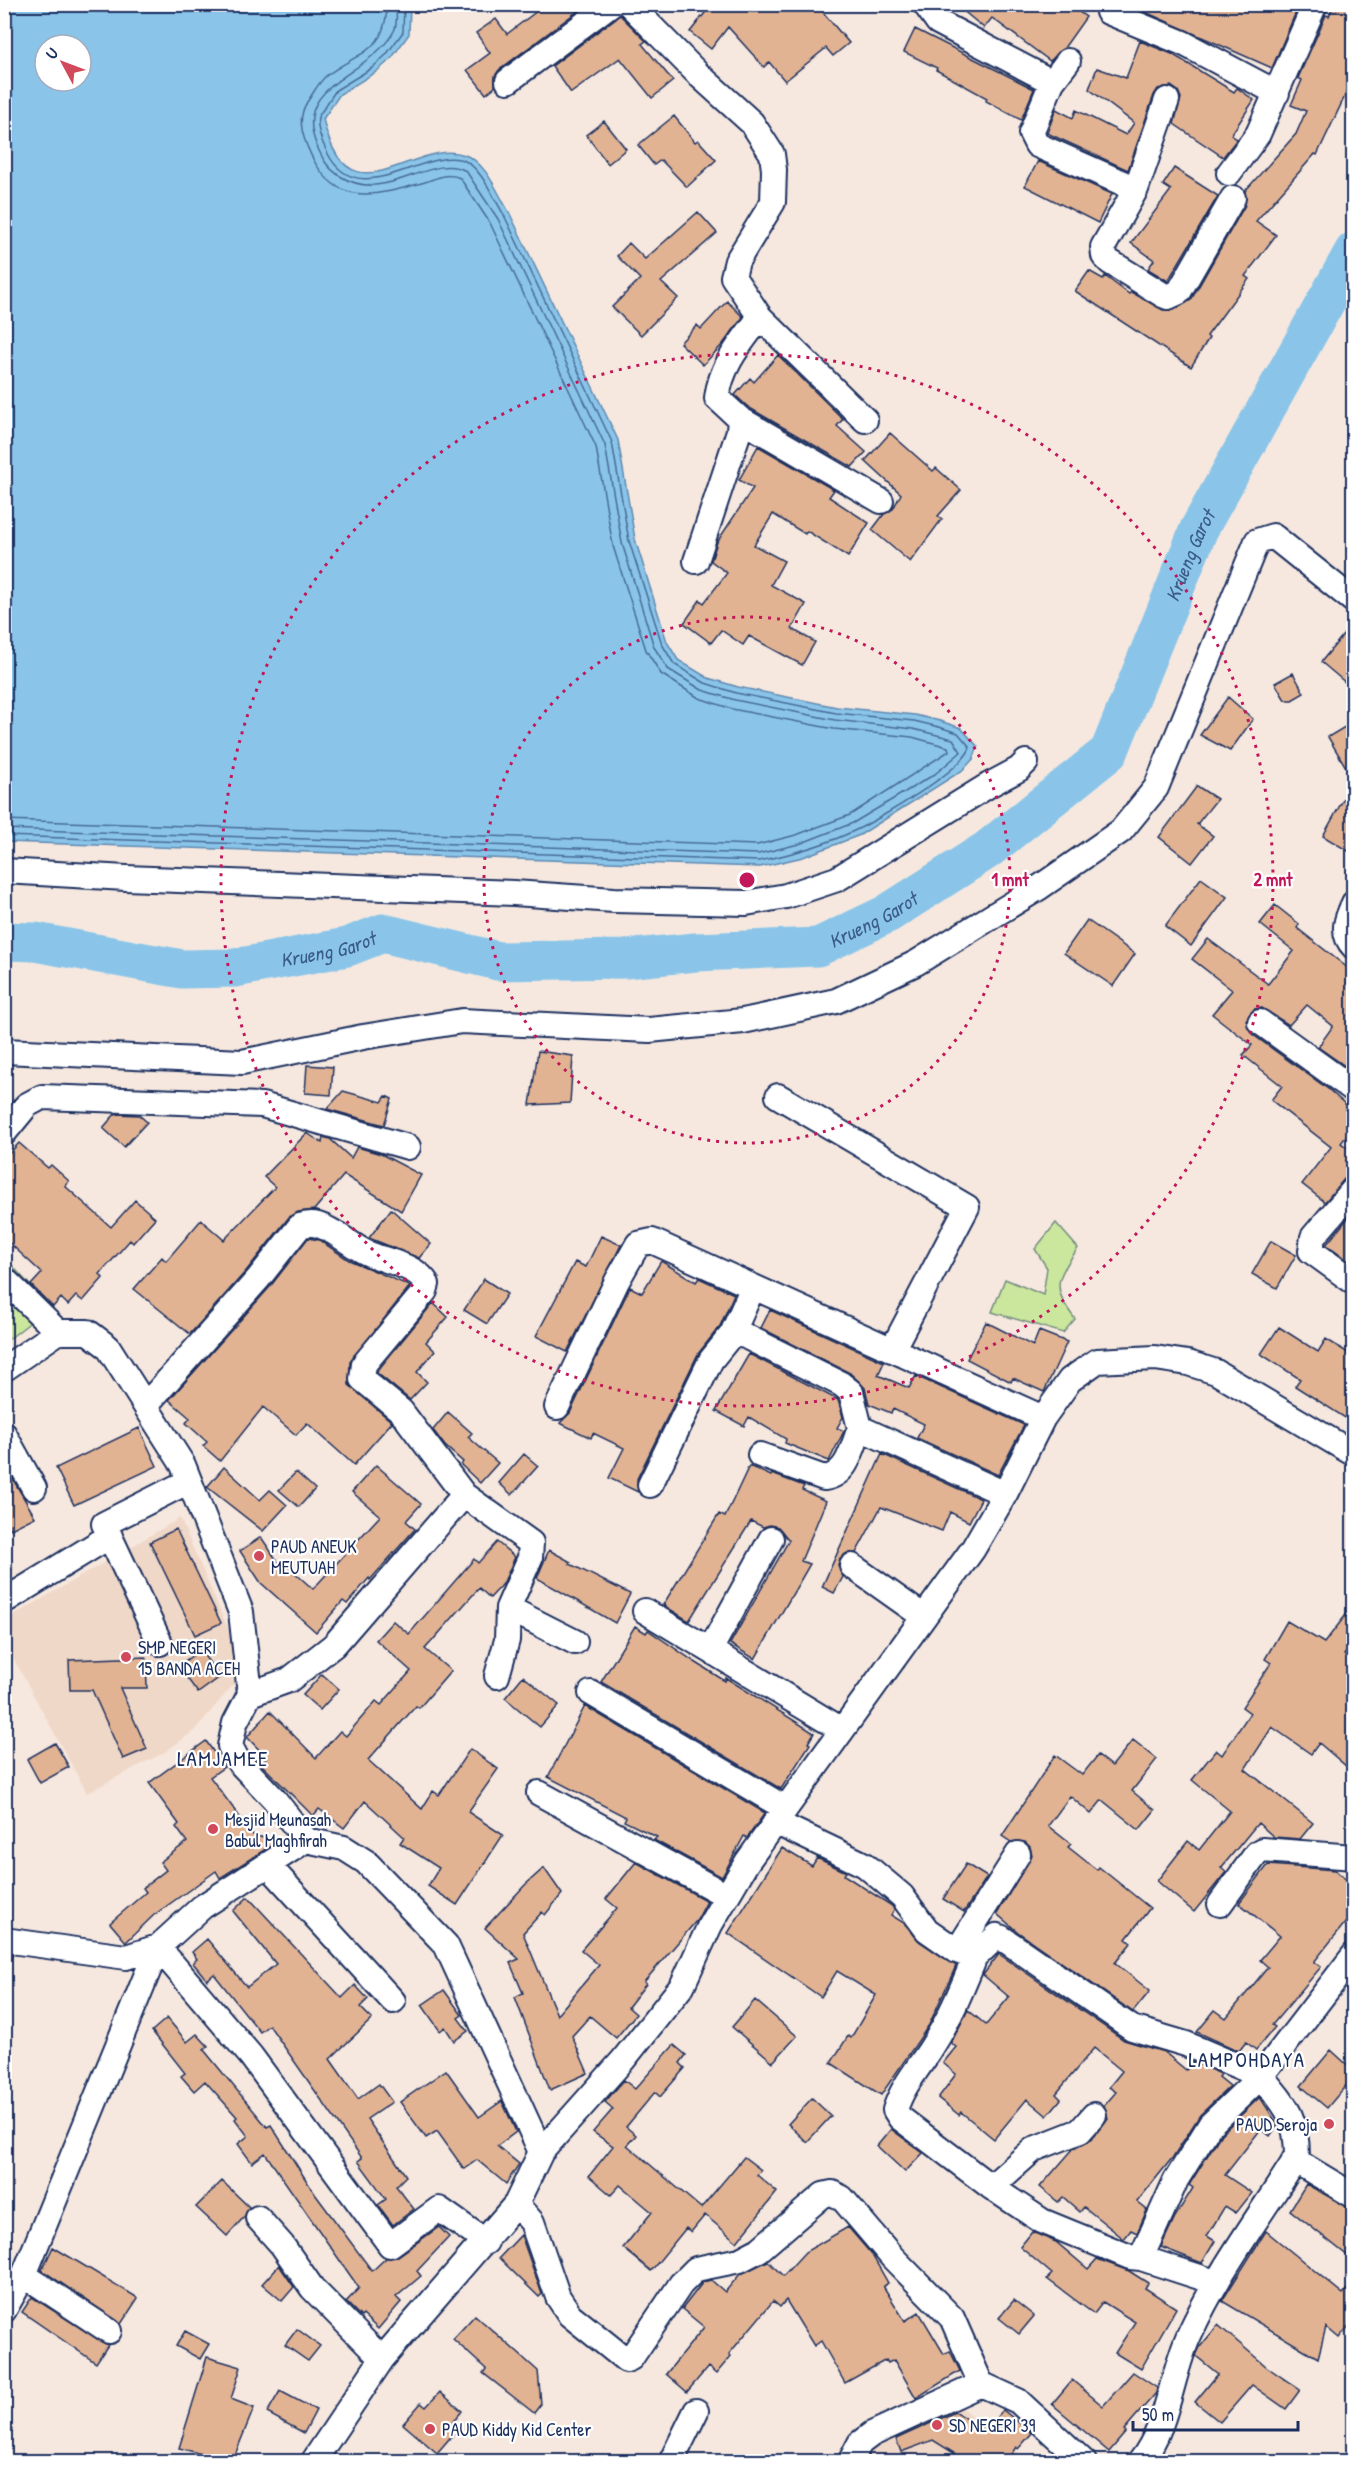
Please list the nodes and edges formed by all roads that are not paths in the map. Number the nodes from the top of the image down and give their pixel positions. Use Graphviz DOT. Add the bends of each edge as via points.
graph roads {
  1 [pos="611,4"];
  2 [pos="628,4"];
  3 [pos="926,4"];
  4 [pos="1315,4"];
  5 [pos="1108,12"];
  6 [pos="1068,61"];
  7 [pos="508,81"];
  8 [pos="1052,82"];
  9 [pos="1277,93"];
  10 [pos="1167,100"];
  11 [pos="1229,173"];
  12 [pos="1136,189"];
  13 [pos="1233,198"];
  14 [pos="760,317"];
  15 [pos="740,419"];
  16 [pos="865,420"];
  17 [pos="881,501"];
  18 [pos="696,561"];
  19 [pos="1353,601"];
  20 [pos="1026,762"];
  21 [pos="4,871"];
  22 [pos="1353,903"];
  23 [pos="1353,947"];
  24 [pos="1260,1022"];
  25 [pos="4,1051"];
  26 [pos="1353,1090"];
  27 [pos="778,1096"];
  28 [pos="4,1133"];
  29 [pos="408,1147"];
  30 [pos="1353,1189"];
  31 [pos="4,1279"];
  32 [pos="1351,1280"];
  33 [pos="753,1287"];
  34 [pos="58,1332"];
  35 [pos="732,1334"];
  36 [pos="892,1350"];
  37 [pos="4,1369"];
  38 [pos="146,1405"];
  39 [pos="557,1407"];
  40 [pos="1043,1418"];
  41 [pos="860,1428"];
  42 [pos="4,1434"];
  43 [pos="760,1455"];
  44 [pos="1353,1455"];
  45 [pos="189,1481"];
  46 [pos="650,1485"];
  47 [pos="34,1488"];
  48 [pos="1005,1494"];
  49 [pos="464,1495"];
  50 [pos="110,1536"];
  51 [pos="771,1539"];
  52 [pos="852,1566"];
  53 [pos="4,1601"];
  54 [pos="508,1608"];
  55 [pos="645,1611"];
  56 [pos="924,1617"];
  57 [pos="575,1642"];
  58 [pos="160,1643"];
  59 [pos="710,1650"];
  60 [pos="497,1676"];
  61 [pos="591,1693"];
  62 [pos="250,1694"];
  63 [pos="842,1730"];
  64 [pos="539,1793"];
  65 [pos="780,1815"];
  66 [pos="306,1840"];
  67 [pos="1018,1854"];
  68 [pos="1353,1857"];
  69 [pos="268,1865"];
  70 [pos="727,1896"];
  71 [pos="1220,1905"];
  72 [pos="4,1940"];
  73 [pos="158,1947"];
  74 [pos="966,1954"];
  75 [pos="1353,1955"];
  76 [pos="393,2001"];
  77 [pos="1261,2076"];
  78 [pos="1094,2115"];
  79 [pos="541,2152"];
  80 [pos="1294,2160"];
  81 [pos="991,2187"];
  82 [pos="1353,2196"];
  83 [pos="516,2204"];
  84 [pos="258,2218"];
  85 [pos="486,2242"];
  86 [pos="1140,2258"];
  87 [pos="24,2275"];
  88 [pos="1215,2282"];
  89 [pos="4,2310"];
  90 [pos="109,2331"];
  91 [pos="382,2359"];
  92 [pos="981,2384"];
  93 [pos="696,2411"];
  94 [pos="313,2462"];
  95 [pos="671,2462"];
  96 [pos="850,2462"];
  97 [pos="1084,2462"];
  98 [pos="1140,2462"];
  1 -- 7 [label="street"];
  2 -- 14 [label="street" via="752,123 772,154 772,202 737,261 733,277"];
  3 -- 8 [label="street" via="938,22"];
  4 -- 9 [label="street"];
  5 -- 9 [label="street" via="1183,43"];
  6 -- 8 [label="street"];
  8 -- 12 [label="street" via="1032,139 1037,145"];
  9 -- 11 [label="street" via="1258,134"];
  10 -- 12 [label="street"];
  12 -- 13 [label="street" via="1104,247 1104,256 1168,297 1179,292"];
  14 -- 15 [label="street" via="728,361 719,381 717,398"];
  14 -- 16 [label="street"];
  15 -- 17 [label="street"];
  15 -- 18 [label="street" via="737,444"];
  19 -- 25 [label="street" via="1273,536 1257,541 1156,788 1121,831 1040,887 916,963 836,1001 743,1021 649,1030 462,1022 242,1062"];
  20 -- 21 [label="street" via="837,879 786,896 746,903"];
  22 -- 23 [label="street" via="1345,924"];
  24 -- 26 [label="street"];
  27 -- 36 [label="street" via="967,1207"];
  28 -- 29 [label="street" via="27,1105 42,1097 262,1105"];
  30 -- 32 [label="street" via="1313,1237 1311,1251"];
  31 -- 34 [label="street"];
  33 -- 35 [label="street"];
  33 -- 36 [label="street"];
  33 -- 39 [label="street" via="652,1241 638,1244"];
  34 -- 37 [label="street"];
  34 -- 38 [label="street" via="88,1332 108,1347"];
  35 -- 41 [label="street" via="745,1336 841,1384 851,1392"];
  35 -- 46 [label="street" via="711,1360"];
  36 -- 40 [label="street"];
  38 -- 45 [label="street"];
  38 -- 49 [label="street" via="300,1226 320,1225 366,1253 424,1278 428,1284 364,1364 362,1379 401,1412"];
  40 -- 44 [label="street" via="1070,1380 1097,1360 1155,1358 1216,1372"];
  40 -- 48 [label="street"];
  41 -- 43 [label="street" via="843,1469 835,1476 824,1478"];
  41 -- 48 [label="street"];
  42 -- 47 [label="street"];
  45 -- 50 [label="street" via="104,1524"];
  45 -- 62 [label="street" via="241,1612"];
  48 -- 56 [label="street" via="973,1549"];
  49 -- 54 [label="street" via="531,1543 530,1558"];
  49 -- 62 [label="street" via="334,1645 289,1680"];
  50 -- 53 [label="street"];
  50 -- 58 [label="street"];
  51 -- 59 [label="street"];
  52 -- 56 [label="street"];
  54 -- 57 [label="street"];
  54 -- 60 [label="street" via="507,1640"];
  55 -- 59 [label="street"];
  56 -- 63 [label="street"];
  59 -- 63 [label="street"];
  61 -- 65 [label="street"];
  62 -- 66 [label="street" via="235,1723 230,1746 238,1761"];
  63 -- 65 [label="street"];
  64 -- 70 [label="street"];
  65 -- 70 [label="street"];
  65 -- 74 [label="street" via="865,1865 902,1896 927,1930"];
  66 -- 69 [label="street"];
  66 -- 79 [label="street" via="344,1848 366,1862 446,1945"];
  67 -- 74 [label="street"];
  68 -- 71 [label="street" via="1262,1850"];
  69 -- 73 [label="street" via="202,1907"];
  69 -- 76 [label="street"];
  70 -- 79 [label="street" via="682,1986 665,2010"];
  72 -- 73 [label="street" via="126,1957"];
  73 -- 85 [label="street" via="250,2056 390,2245 439,2209"];
  73 -- 87 [label="street"];
  74 -- 77 [label="street" via="997,1936 1002,1938 1132,2028 1186,2044"];
  74 -- 81 [label="street" via="960,1996 900,2094 895,2110 900,2118"];
  75 -- 77 [label="street"];
  77 -- 80 [label="street" via="1287,2107 1297,2132"];
  77 -- 86 [label="street" via="1210,2124 1176,2180"];
  78 -- 81 [label="street" via="1080,2131 1034,2149"];
  79 -- 83 [label="street"];
  80 -- 82 [label="street"];
  80 -- 88 [label="street"];
  81 -- 86 [label="street" via="1042,2221 1096,2245"];
  83 -- 85 [label="street"];
  83 -- 92 [label="street" via="532,2222 558,2297 570,2315 626,2360 696,2269 740,2260 759,2250 823,2195 832,2193 842,2198 892,2257 952,2318"];
  84 -- 91 [label="street" via="312,2288"];
  85 -- 91 [label="street"];
  86 -- 88 [label="street"];
  87 -- 89 [label="street"];
  87 -- 90 [label="street"];
  88 -- 98 [label="street" via="1188,2337 1168,2407"];
  91 -- 94 [label="street"];
  92 -- 96 [label="street" via="872,2434 860,2443"];
  92 -- 97 [label="street" via="1017,2401"];
  93 -- 95 [label="street"];
}
